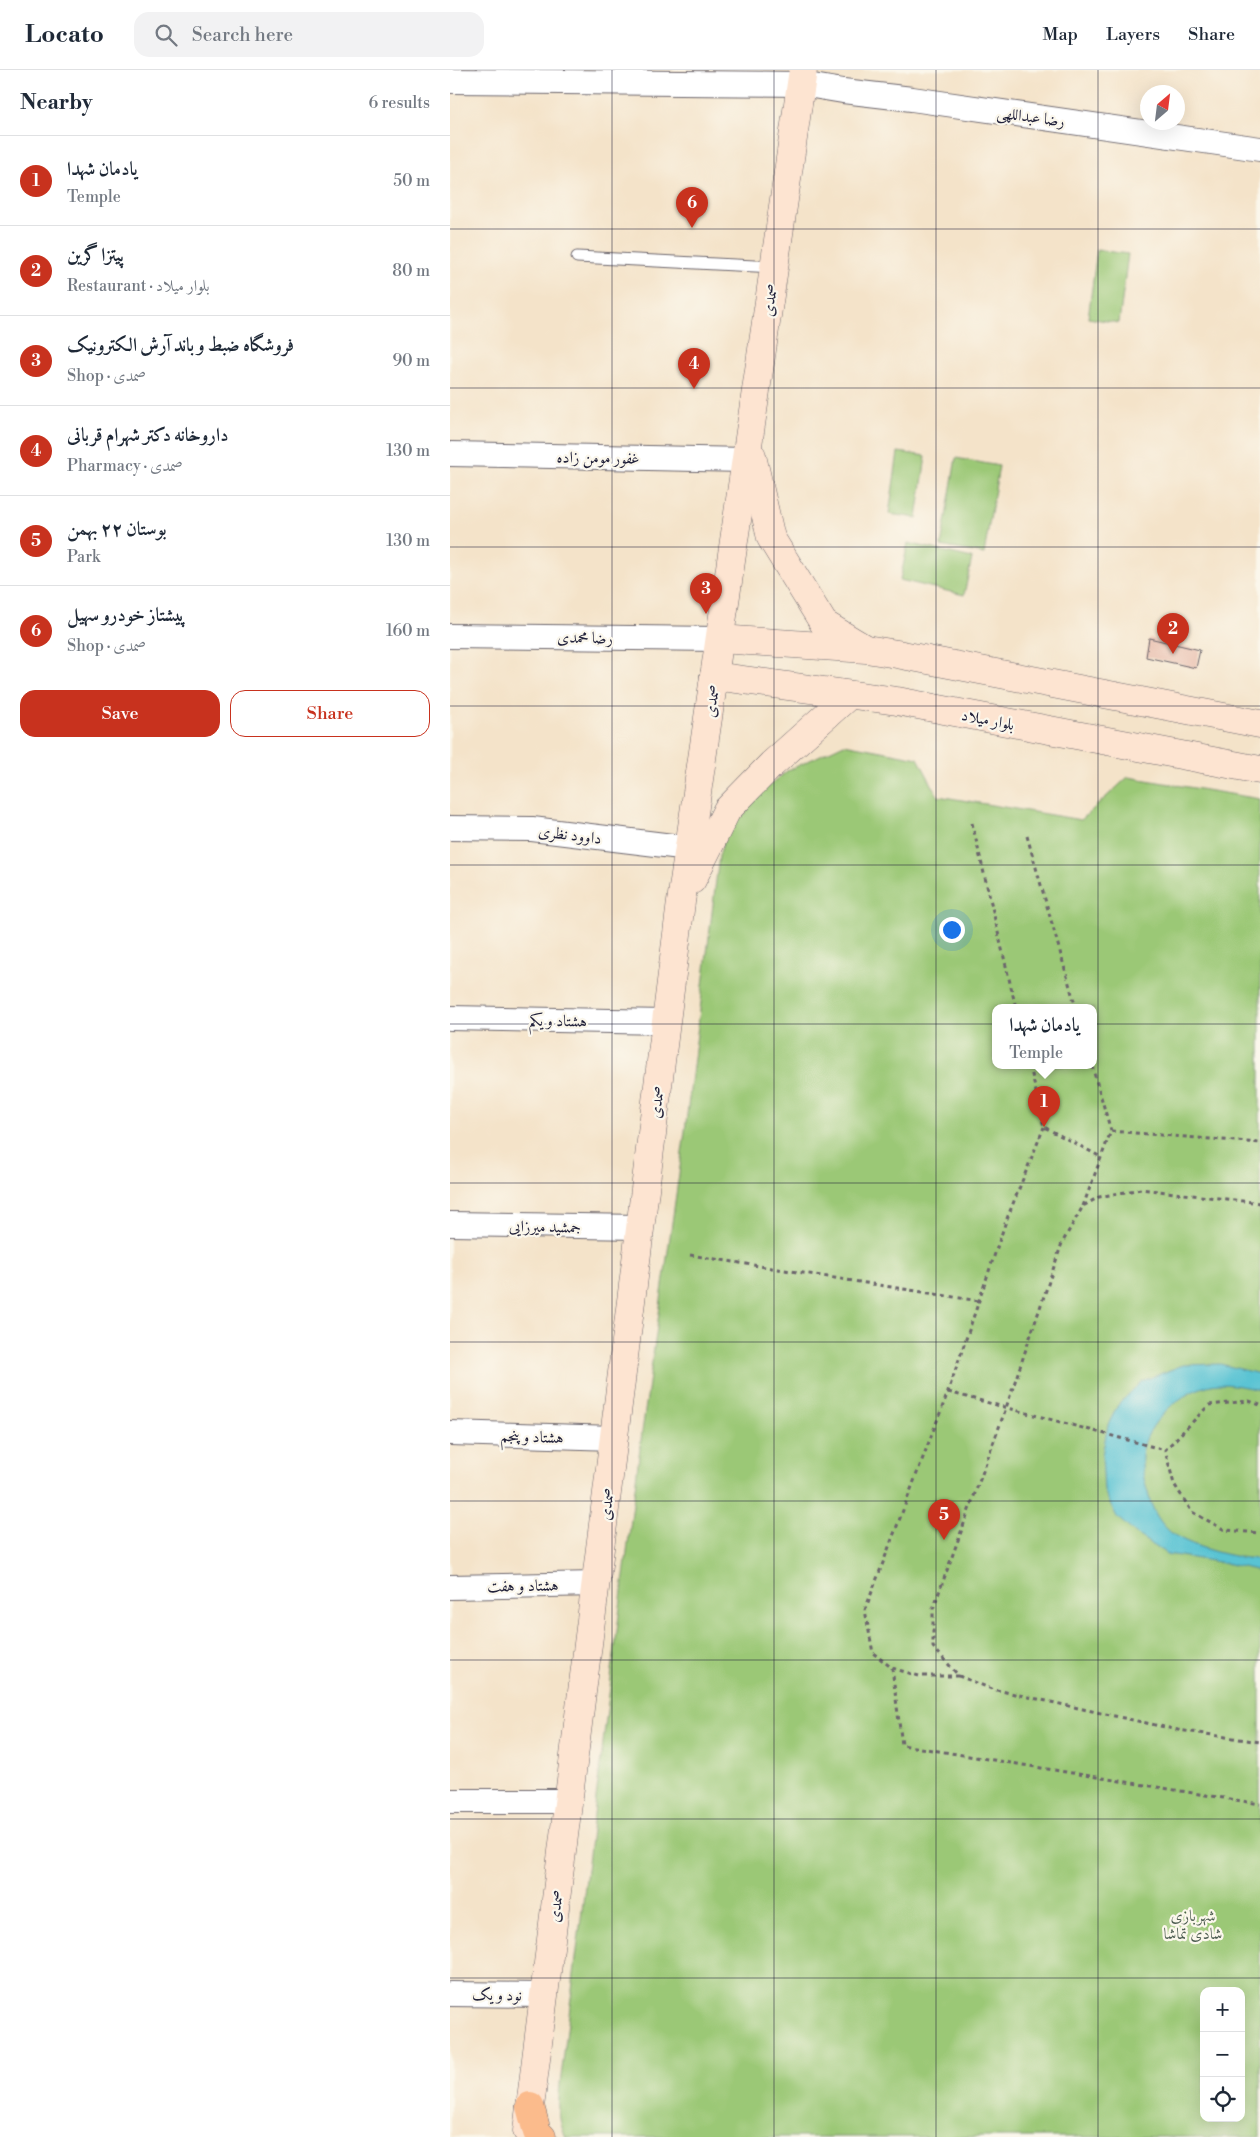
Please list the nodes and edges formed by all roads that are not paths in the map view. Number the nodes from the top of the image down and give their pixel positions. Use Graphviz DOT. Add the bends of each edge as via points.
graph roads {
  1 [pos="802,77"];
  2 [pos="450,81"];
  3 [pos="1260,149"];
  4 [pos="577,258"];
  5 [pos="774,267"];
  6 [pos="747,451"];
  7 [pos="450,454"];
  8 [pos="450,636"];
  9 [pos="720,639"];
  10 [pos="866,649"];
  11 [pos="714,676"];
  12 [pos="848,696"];
  13 [pos="1260,724"];
  14 [pos="1260,770"];
  15 [pos="450,828"];
  16 [pos="689,848"];
  17 [pos="681,902"];
  18 [pos="450,1018"];
  19 [pos="666,1022"];
  20 [pos="450,1224"];
  21 [pos="640,1227"];
  22 [pos="450,1433"];
  23 [pos="614,1438"];
  24 [pos="596,1584"];
  25 [pos="450,1587"];
  26 [pos="450,1801"];
  27 [pos="568,1801"];
  28 [pos="450,1994"];
  29 [pos="544,1995"];
  30 [pos="530,2106"];
  31 [pos="526,2137"];
  32 [pos="542,2137"];
  1 -- 2 [label="street, رضا عبداللهی"];
  1 -- 3 [label="street, رضا عبداللهی" via="844,91"];
  1 -- 5 [label="main road, صمدی"];
  4 -- 5 [label="lane"];
  5 -- 6 [label="main road, صمدی"];
  6 -- 7 [label="street, غفور مومن زاده"];
  6 -- 9 [label="main road, صمدی"];
  6 -- 10 [label="main road" via="771,538 824,624"];
  8 -- 9 [label="street, رضا محمدی"];
  9 -- 10 [label="main road"];
  9 -- 11 [label="main road, صمدی"];
  10 -- 13 [label="main road"];
  11 -- 12 [label="main road, بلوار میلاد"];
  11 -- 16 [label="main road, صمدی"];
  12 -- 14 [label="main road, بلوار میلاد" via="896,701"];
  12 -- 17 [label="main road" via="772,764 727,810"];
  15 -- 16 [label="street, داوود نظری" via="532,829"];
  16 -- 17 [label="main road, صمدی"];
  17 -- 19 [label="main road, صمدی"];
  18 -- 19 [label="street, هشتاد و یکم"];
  19 -- 21 [label="main road, صمدی"];
  20 -- 21 [label="street, جمشید میرزایی"];
  21 -- 23 [label="main road, صمدی"];
  22 -- 23 [label="street, هشتاد و پنجم"];
  23 -- 24 [label="main road, صمدی"];
  24 -- 25 [label="street, هشتاد و هفت"];
  24 -- 27 [label="main road, صمدی"];
  26 -- 27 [label="street"];
  27 -- 29 [label="main road, صمدی"];
  28 -- 29 [label="street, نود و یک"];
  29 -- 30 [label="main road, صمدی"];
  30 -- 31 [label="main road, صمدی"];
  30 -- 32 [label="main road" via="537,2132"];
}
